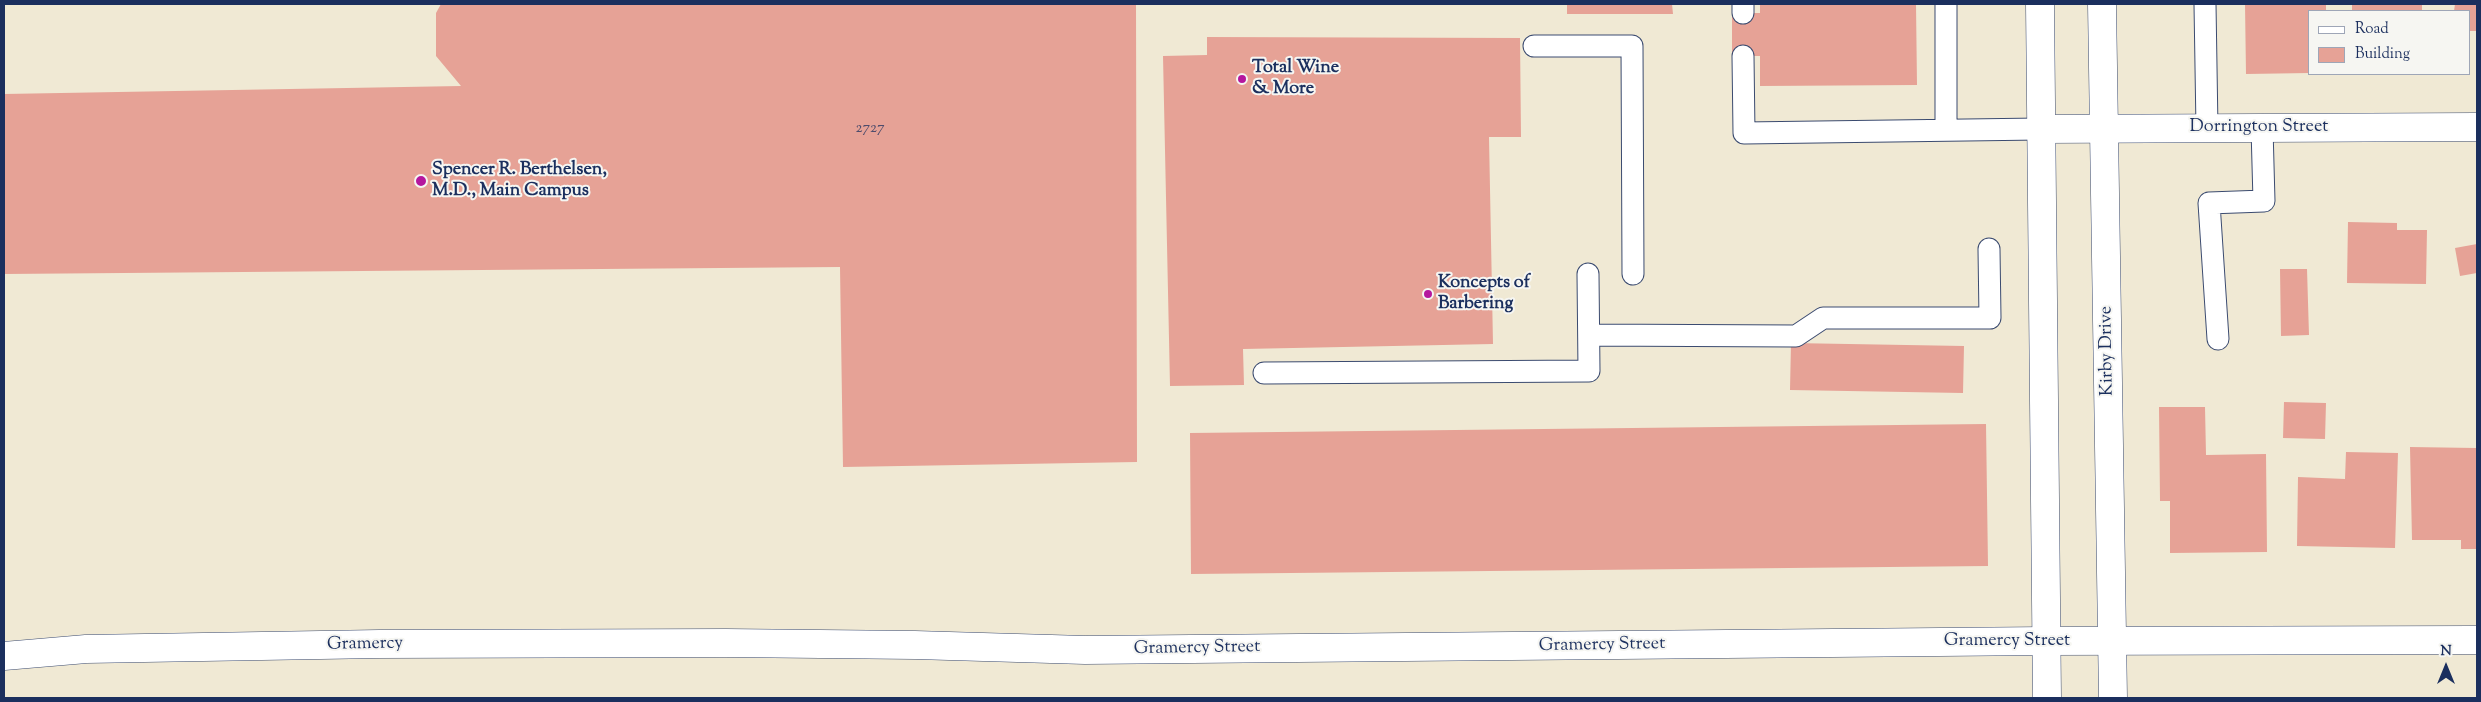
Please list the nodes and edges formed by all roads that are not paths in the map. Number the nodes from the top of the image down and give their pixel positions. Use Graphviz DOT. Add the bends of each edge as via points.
graph roads {
  1 [pos="1946,4"];
  2 [pos="2040,4"];
  3 [pos="2102,4"];
  4 [pos="2205,4"];
  5 [pos="1534,46"];
  6 [pos="1743,56"];
  7 [pos="2262,128"];
  8 [pos="2477,128"];
  9 [pos="2040,129"];
  10 [pos="2104,129"];
  11 [pos="2207,129"];
  12 [pos="1946,130"];
  13 [pos="1989,249"];
  14 [pos="1588,274"];
  15 [pos="1633,274"];
  16 [pos="1588,335"];
  17 [pos="2218,339"];
  18 [pos="1264,373"];
  19 [pos="2477,640"];
  20 [pos="2046,641"];
  21 [pos="2112,641"];
  22 [pos="726,643"];
  23 [pos="4,656"];
  24 [pos="2047,698"];
  25 [pos="2113,698"];
  1 -- 12 [label="lane"];
  2 -- 9 [label="street"];
  3 -- 10 [label="street, Kirby Drive"];
  4 -- 11 [label="lane"];
  5 -- 15 [label="lane" via="1632,46"];
  6 -- 12 [label="lane" via="1744,133"];
  7 -- 8 [label="street, Dorrington Street"];
  7 -- 11 [label="street, Dorrington Street"];
  7 -- 17 [label="lane" via="2264,201 2209,203"];
  9 -- 10 [label="street, Dorrington Street"];
  9 -- 12 [label="lane"];
  9 -- 20 [label="street"];
  10 -- 11 [label="street, Dorrington Street"];
  10 -- 21 [label="street, Kirby Drive"];
  13 -- 16 [label="lane" via="1990,318 1823,318 1796,336"];
  14 -- 16 [label="lane"];
  16 -- 18 [label="lane" via="1588,371"];
  19 -- 21 [label="street, Gramercy Street"];
  20 -- 21 [label="street, Gramercy Street"];
  20 -- 22 [label="street, Gramercy Street" via="1085,650"];
  20 -- 24 [label="street"];
  21 -- 25 [label="street, Kirby Drive"];
  22 -- 23 [label="street, Gramercy" via="86,649"];
}
